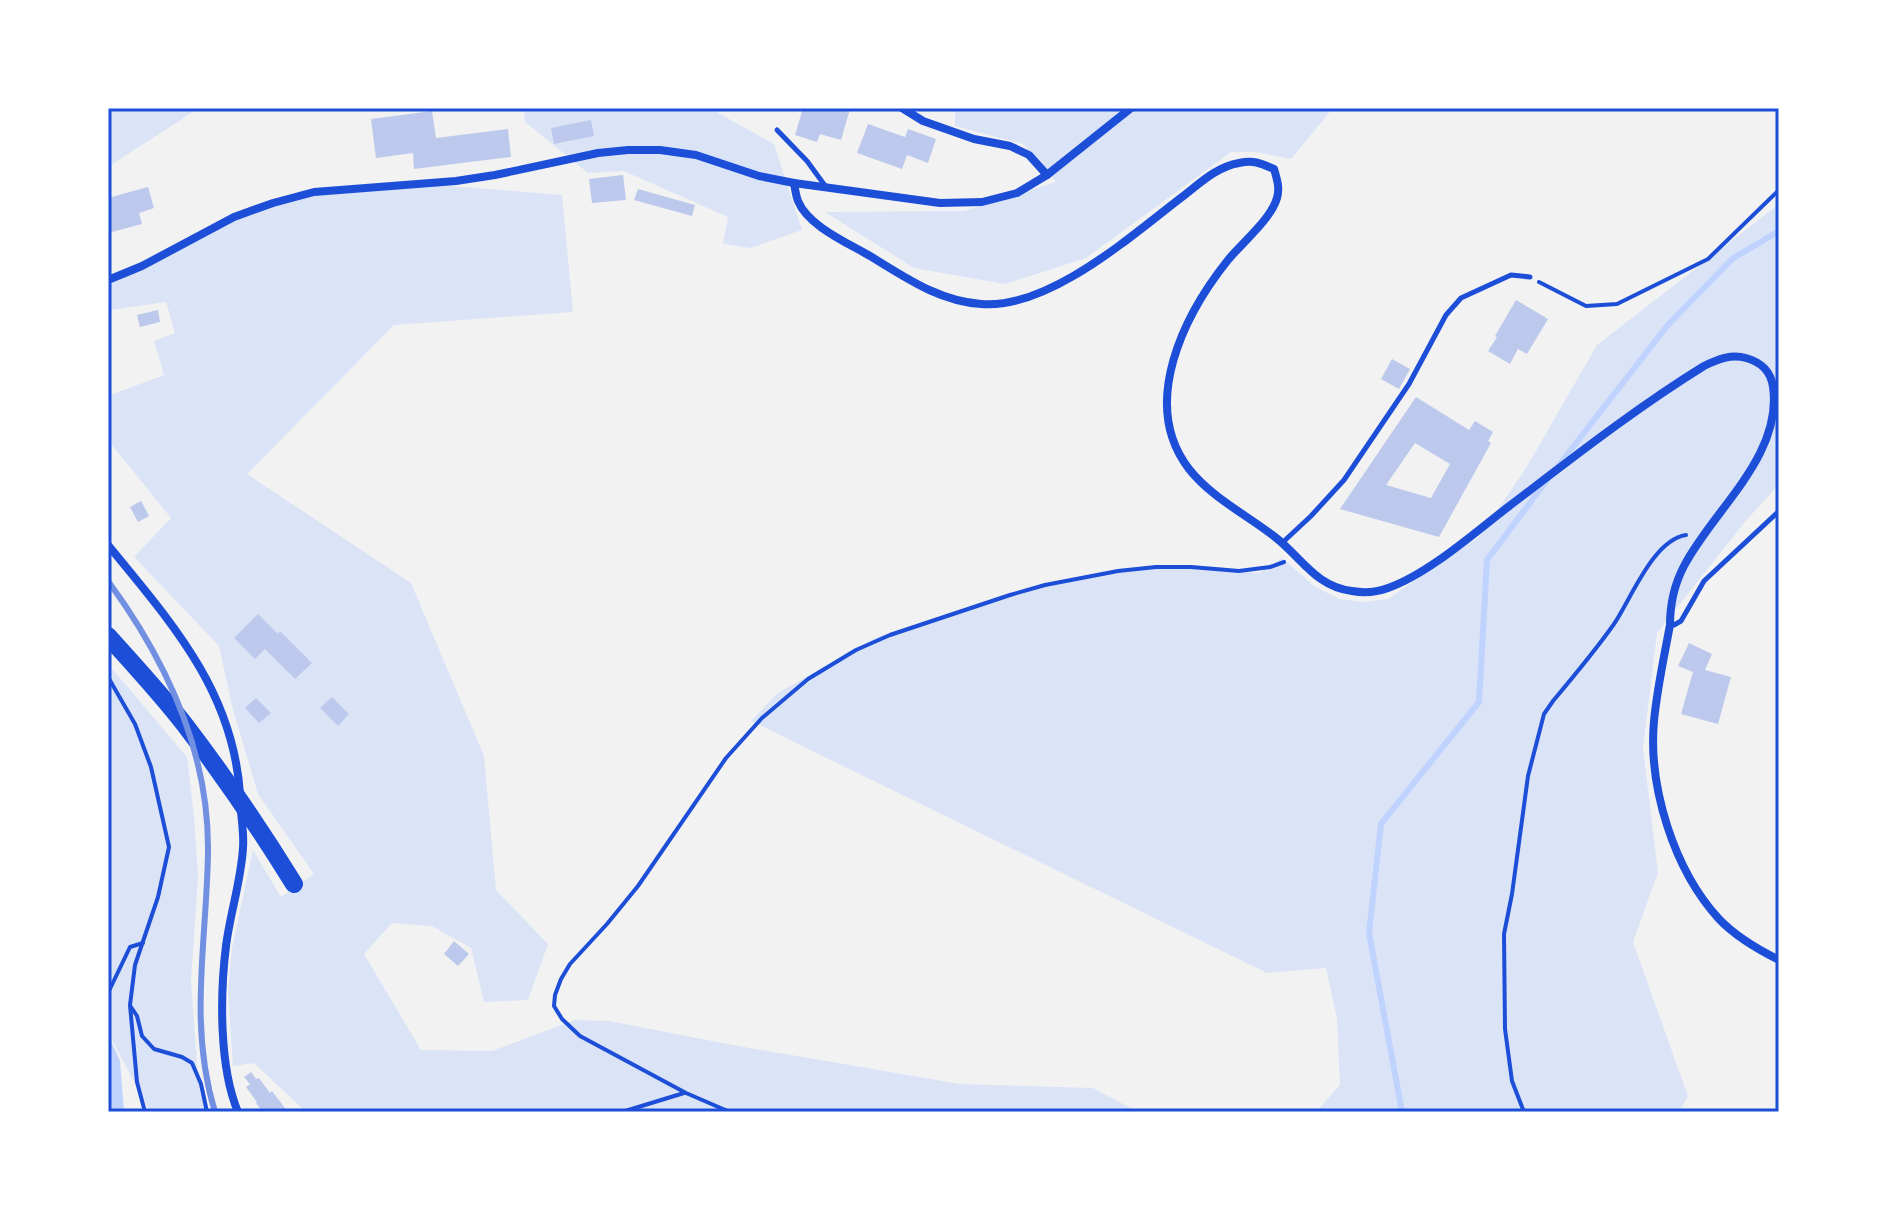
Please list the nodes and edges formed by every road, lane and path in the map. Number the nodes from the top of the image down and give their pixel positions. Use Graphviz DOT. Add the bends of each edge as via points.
graph roads {
  1 [pos="902,108"];
  2 [pos="1131,108"];
  3 [pos="777,130"];
  4 [pos="1047,175"];
  5 [pos="794,183"];
  6 [pos="827,188"];
  7 [pos="1779,190"];
  8 [pos="1530,277"];
  9 [pos="108,280"];
  10 [pos="1779,511"];
  11 [pos="1700,539"];
  12 [pos="1282,543"];
  13 [pos="108,545"];
  14 [pos="1295,556"];
  15 [pos="1670,625"];
  16 [pos="108,636"];
  17 [pos="108,677"];
  18 [pos="294,884"];
  19 [pos="143,943"];
  20 [pos="1779,960"];
  21 [pos="108,993"];
  22 [pos="130,1005"];
  23 [pos="686,1093"];
  24 [pos="145,1112"];
  25 [pos="207,1112"];
  26 [pos="238,1112"];
  27 [pos="622,1112"];
  28 [pos="730,1112"];
  29 [pos="1524,1112"];
  1 -- 4 [label="street" via="974,139 1010,146 1029,155"];
  2 -- 4 [label="street"];
  3 -- 6 [label="lane"];
  4 -- 6 [label="street" via="1017,193 982,202 940,203"];
  5 -- 6 [label="street"];
  5 -- 9 [label="street" via="696,155 628,150 456,181 314,192 234,217"];
  5 -- 12 [label="street" via="808,217 830,232 925,289 983,305 1008,303 1073,277 1214,172 1236,163 1257,162 1274,169 1277,199 1203,296 1183,333 1167,394 1168,421 1189,469"];
  7 -- 8 [label="path" via="1708,259 1617,304 1586,306"];
  8 -- 12 [label="lane" via="1511,275 1461,298 1344,480"];
  10 -- 15 [label="lane" via="1704,581 1681,621"];
  11 -- 14 [label="street" via="1742,482 1771,430 1768,372 1740,357 1717,359 1690,375 1432,564 1387,589 1338,589"];
  11 -- 15 [label="street" via="1676,581"];
  11 -- 29 [label="path" via="1676,537 1652,560 1615,622 1544,714 1539,730 1504,934 1505,1029 1512,1081"];
  12 -- 14 [label="street"];
  13 -- 26 [label="street" via="194,655 230,737 243,848 222,993 225,1055"];
  14 -- 23 [label="path" via="1254,570 1118,571 1010,595 856,650 808,679 762,718 697,797 638,886 570,964 555,995 554,1006 580,1036"];
  15 -- 20 [label="street" via="1653,749 1671,836 1692,883 1720,920"];
  16 -- 18 [label="main road" via="183,723"];
  17 -- 19 [label="path" via="135,724 151,767 169,847"];
  19 -- 21 [label="path" via="130,947"];
  19 -- 22 [label="path"];
  22 -- 24 [label="path"];
  22 -- 25 [label="path" via="142,1036 154,1049 192,1063"];
  23 -- 27 [label="path"];
  23 -- 28 [label="path"];
}
